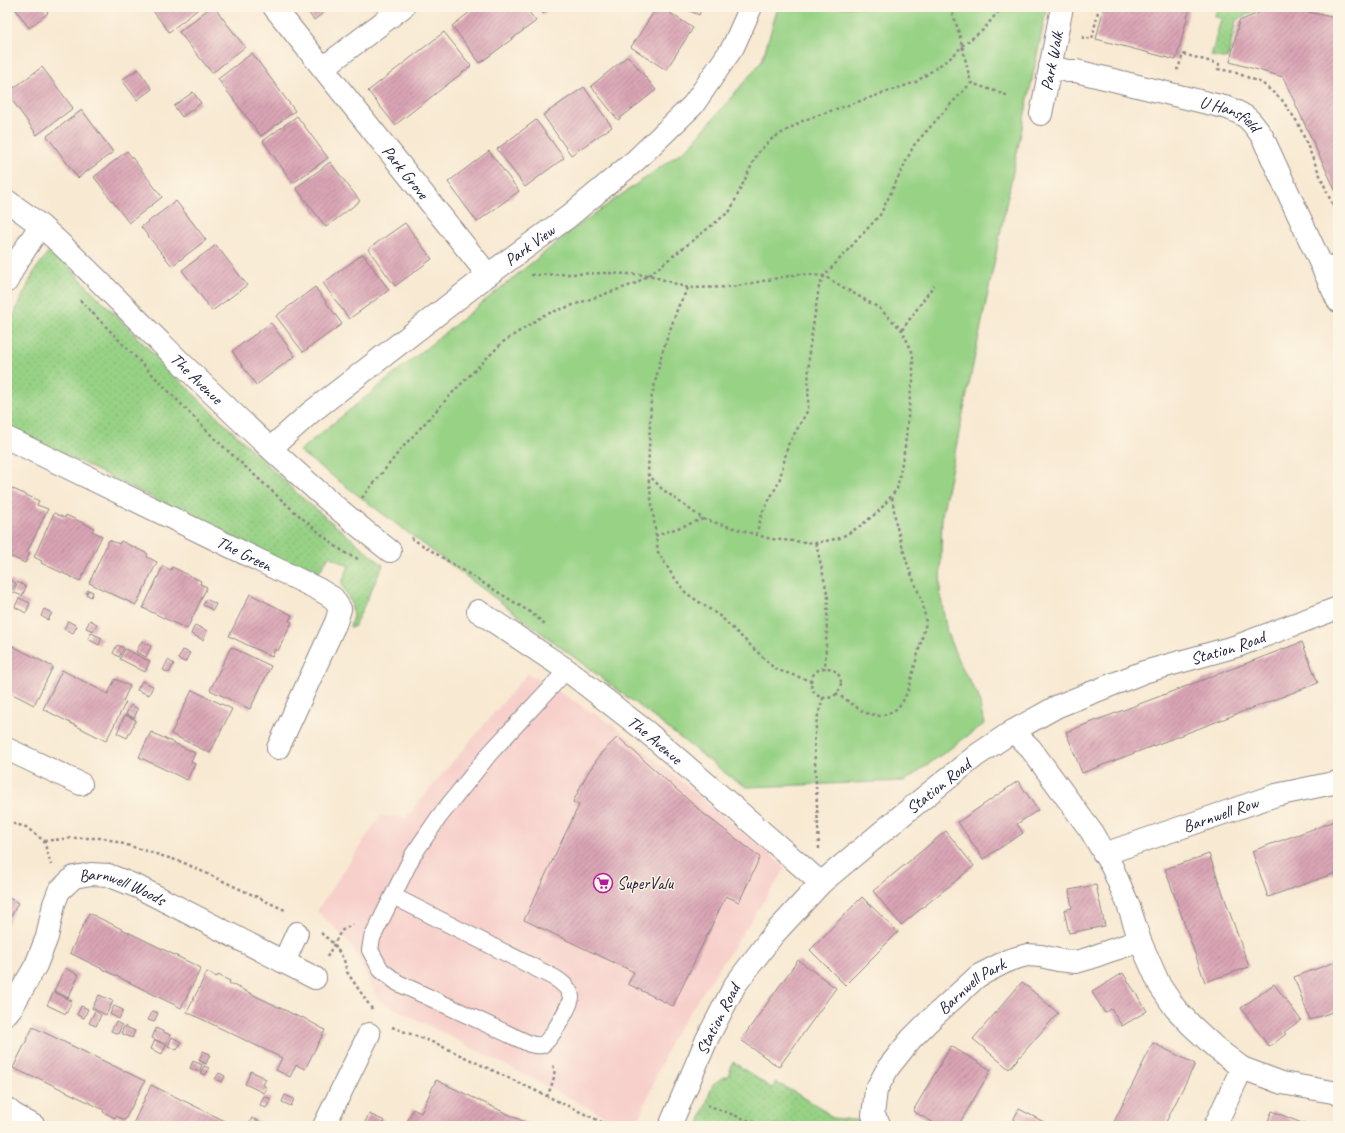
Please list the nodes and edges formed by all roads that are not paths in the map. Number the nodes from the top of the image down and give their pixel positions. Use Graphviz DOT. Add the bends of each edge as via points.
graph roads {
  1 [pos="274,7"];
  2 [pos="402,7"];
  3 [pos="751,7"];
  4 [pos="1062,7"];
  5 [pos="1050,67"];
  6 [pos="323,68"];
  7 [pos="1041,114"];
  8 [pos="7,200"];
  9 [pos="40,226"];
  10 [pos="1330,265"];
  11 [pos="496,269"];
  12 [pos="7,281"];
  13 [pos="1338,302"];
  14 [pos="7,438"];
  15 [pos="271,448"];
  16 [pos="390,551"];
  17 [pos="1338,608"];
  18 [pos="478,611"];
  19 [pos="567,670"];
  20 [pos="1013,731"];
  21 [pos="278,748"];
  22 [pos="7,749"];
  23 [pos="1338,782"];
  24 [pos="81,784"];
  25 [pos="1104,854"];
  26 [pos="821,883"];
  27 [pos="393,896"];
  28 [pos="298,932"];
  29 [pos="1140,941"];
  30 [pos="284,962"];
  31 [pos="315,978"];
  32 [pos="7,1013"];
  33 [pos="369,1034"];
  34 [pos="1242,1068"];
  35 [pos="1336,1087"];
  36 [pos="7,1109"];
  37 [pos="34,1126"];
  38 [pos="324,1126"];
  39 [pos="670,1126"];
  40 [pos="880,1126"];
  41 [pos="1215,1126"];
  1 -- 6 [label="street, Park Grove"];
  2 -- 6 [label="street"];
  3 -- 11 [label="street, Park View" via="733,47 693,105 636,160 568,217"];
  4 -- 5 [label="street, Park Walk"];
  5 -- 7 [label="street, Park Walk"];
  5 -- 10 [label="street, U Hansfield" via="1228,108 1251,120 1262,136"];
  6 -- 11 [label="street, Park Grove"];
  8 -- 9 [label="street, The Avenue"];
  9 -- 12 [label="street" via="14,265"];
  9 -- 15 [label="street, The Avenue"];
  10 -- 13 [label="street, U Hansfield"];
  11 -- 15 [label="street, Park View" via="310,413"];
  14 -- 21 [label="street, The Green" via="333,598 340,609 336,622"];
  15 -- 16 [label="street, The Avenue" via="347,517"];
  17 -- 20 [label="street, Station Road" via="1237,646 1144,672 1058,706"];
  18 -- 19 [label="street, The Avenue"];
  19 -- 26 [label="street, The Avenue" via="648,733"];
  19 -- 27 [label="lane" via="490,753 439,817 413,855"];
  20 -- 25 [label="street" via="1031,750 1092,831"];
  20 -- 26 [label="street, Station Road" via="971,760"];
  22 -- 24 [label="street"];
  23 -- 25 [label="street, Barnwell Row" via="1276,795"];
  25 -- 29 [label="street" via="1128,904"];
  26 -- 39 [label="street, Station Road" via="773,935 735,985 707,1039"];
  27 -- 27 [label="lane" via="555,978 564,985 571,998 549,1040 542,1044 530,1044 398,983 381,970 370,950 372,938"];
  28 -- 30 [label="street"];
  29 -- 34 [label="street" via="1160,986 1175,1008 1217,1049"];
  29 -- 40 [label="street, Barnwell Park" via="1076,962 1027,955 1009,960 978,976 916,1034 888,1068 876,1090 873,1115"];
  30 -- 31 [label="street, Barnwell Woods"];
  30 -- 32 [label="street, Barnwell Woods" via="138,887 108,875 74,876 59,892 47,937 36,964"];
  33 -- 38 [label="street"];
  34 -- 35 [label="street" via="1282,1083"];
  34 -- 41 [label="street"];
  36 -- 37 [label="street"];
}
